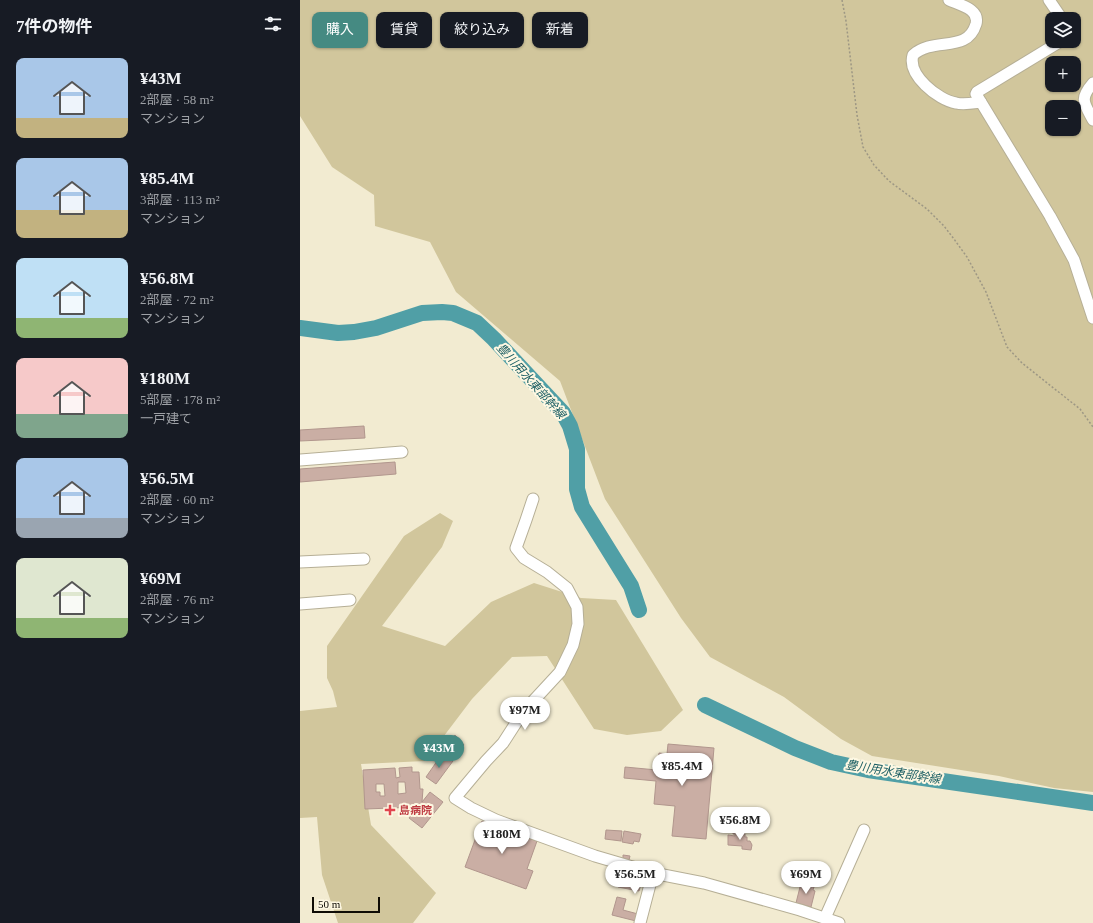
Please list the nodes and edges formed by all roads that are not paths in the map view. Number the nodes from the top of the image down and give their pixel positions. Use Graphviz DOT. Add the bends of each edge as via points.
graph roads {
  1 [pos="949,0"];
  2 [pos="1049,0"];
  3 [pos="1057,12"];
  4 [pos="1049,48"];
  5 [pos="1093,83"];
  6 [pos="981,102"];
  7 [pos="1093,120"];
  8 [pos="1093,318"];
  9 [pos="402,452"];
  10 [pos="300,460"];
  11 [pos="533,498"];
  12 [pos="364,559"];
  13 [pos="300,562"];
  14 [pos="350,600"];
  15 [pos="300,604"];
  16 [pos="864,830"];
  17 [pos="653,873"];
  18 [pos="825,918"];
  19 [pos="640,923"];
  20 [pos="839,923"];
  1 -- 6 [label="street" via="968,8 977,16 972,34 966,40 932,45 919,50 914,55 913,66 925,85 943,99 967,104"];
  2 -- 3 [label="street"];
  4 -- 6 [label="street" via="977,92"];
  5 -- 7 [label="street" via="1086,92 1084,102"];
  6 -- 8 [label="street" via="1074,260"];
  9 -- 10 [label="street"];
  11 -- 17 [label="street" via="516,548 524,558 567,588 577,607 578,624 573,645 560,672 524,712 502,743 455,798 496,820 564,846"];
  12 -- 13 [label="street"];
  14 -- 15 [label="street"];
  16 -- 18 [label="street"];
  17 -- 18 [label="street" via="704,883"];
  17 -- 19 [label="street"];
  18 -- 20 [label="street"];
}
